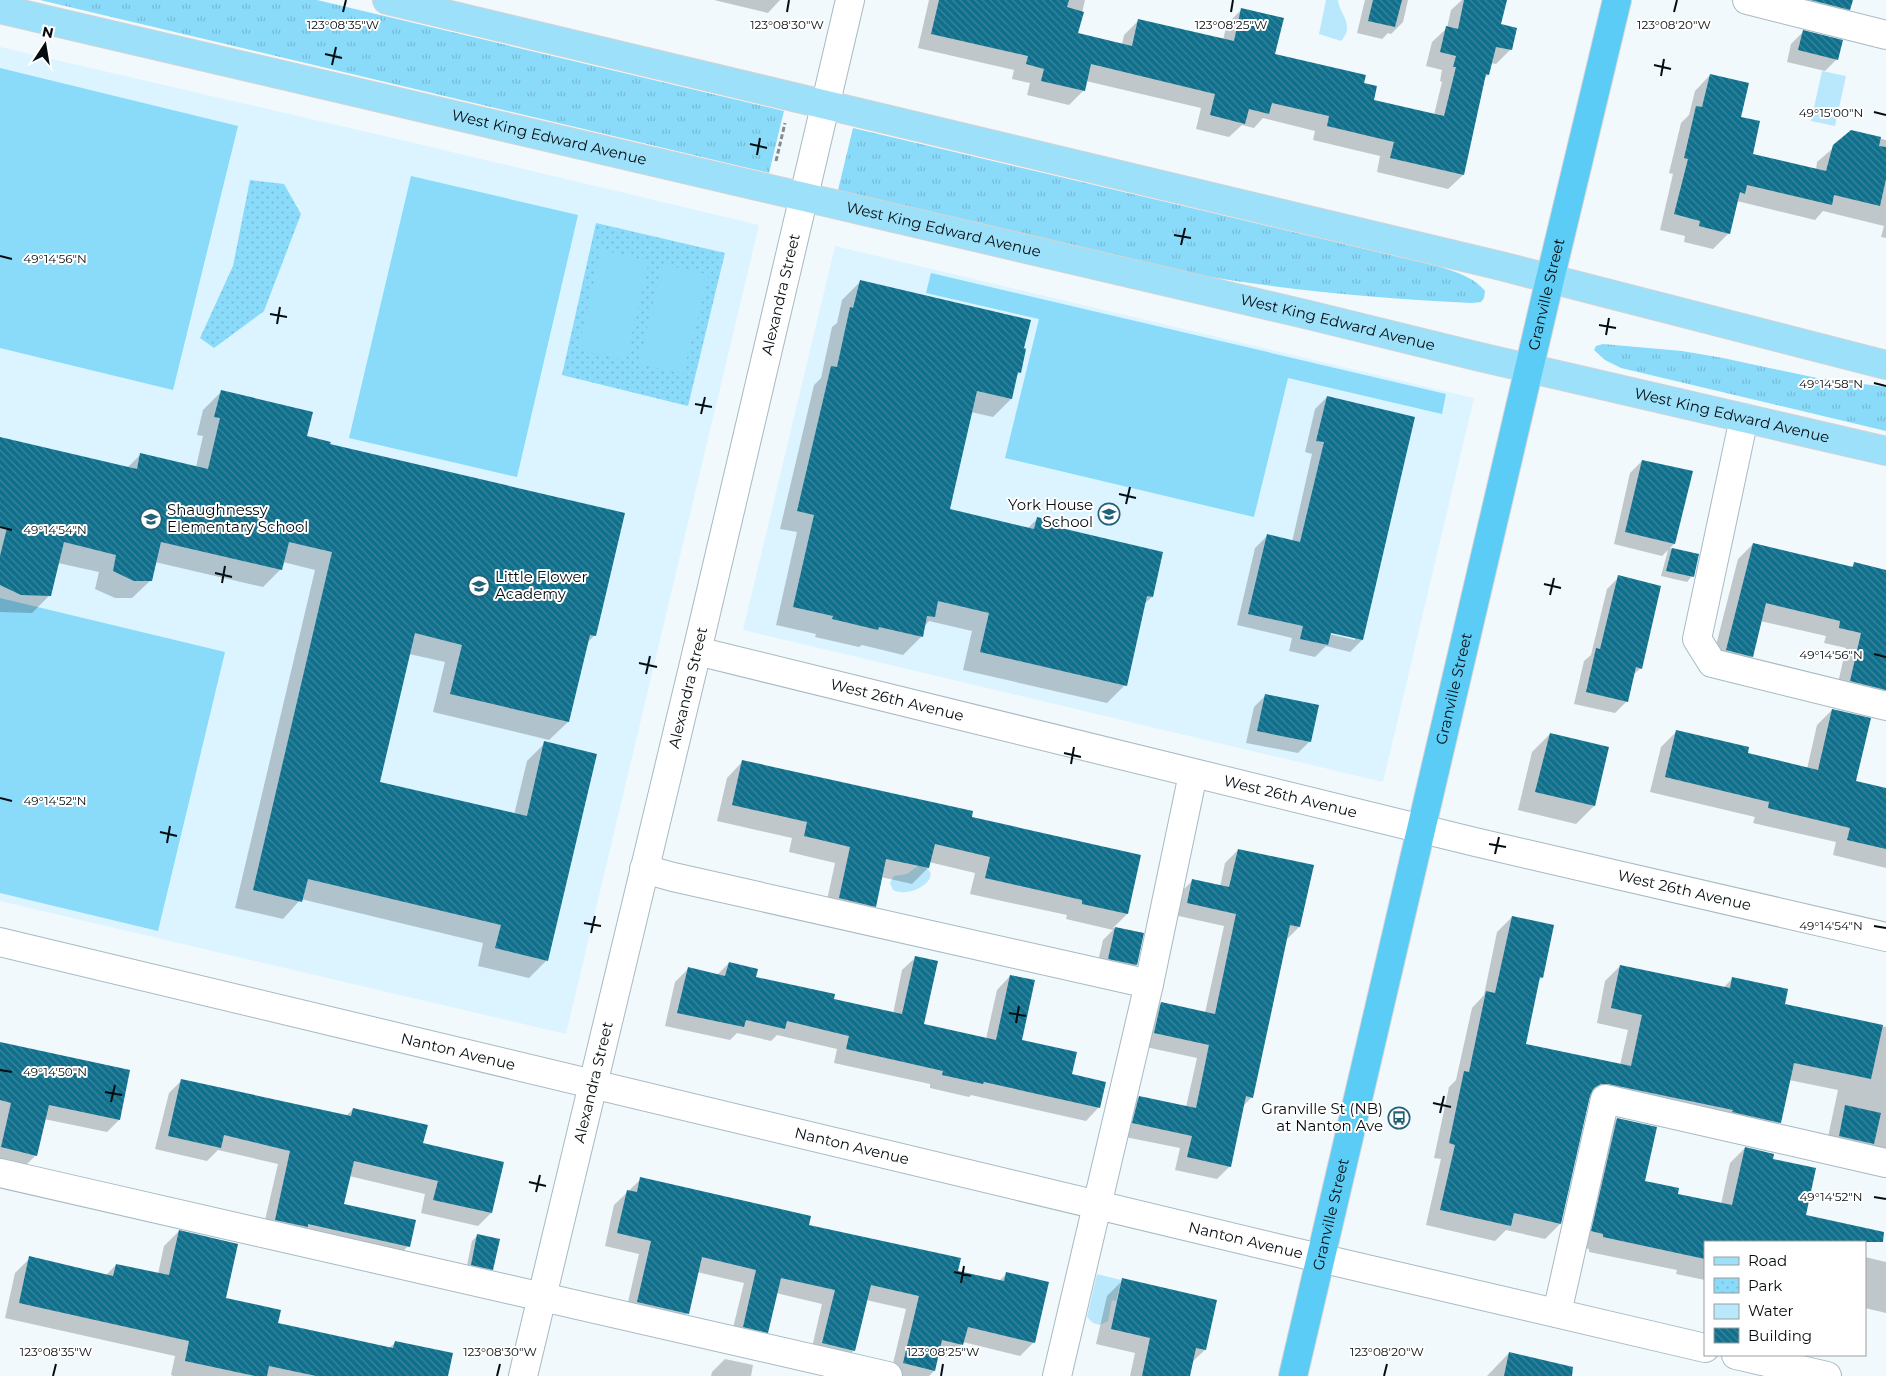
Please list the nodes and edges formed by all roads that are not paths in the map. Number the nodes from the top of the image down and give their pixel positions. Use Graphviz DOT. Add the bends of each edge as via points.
graph roads {
  1 [pos="387,0"];
  2 [pos="850,0"];
  3 [pos="1617,0"];
  4 [pos="1747,0"];
  5 [pos="0,9"];
  6 [pos="1886,36"];
  7 [pos="825,105"];
  8 [pos="804,196"];
  9 [pos="1550,279"];
  10 [pos="1886,365"];
  11 [pos="1530,368"];
  12 [pos="1744,418"];
  13 [pos="1886,451"];
  14 [pos="697,651"];
  15 [pos="1886,706"];
  16 [pos="1193,774"];
  17 [pos="1421,829"];
  18 [pos="644,869"];
  19 [pos="1886,937"];
  20 [pos="0,942"];
  21 [pos="1149,984"];
  22 [pos="593,1084"];
  23 [pos="1886,1163"];
  24 [pos="0,1173"];
  25 [pos="1096,1204"];
  26 [pos="1321,1258"];
  27 [pos="542,1296"];
  28 [pos="1557,1313"];
  29 [pos="1704,1348"];
  30 [pos="1740,1356"];
  31 [pos="523,1376"];
  32 [pos="888,1376"];
  33 [pos="1057,1376"];
  34 [pos="1293,1376"];
  35 [pos="1827,1376"];
  1 -- 7 [label="main road"];
  2 -- 7 [label="street, Alexandra Street"];
  3 -- 9 [label="highway, Granville Street"];
  4 -- 6 [label="street"];
  5 -- 8 [label="main road, West King Edward Avenue"];
  7 -- 8 [label="street, Alexandra Street"];
  7 -- 9 [label="main road"];
  8 -- 11 [label="main road, West King Edward Avenue"];
  8 -- 14 [label="street, Alexandra Street"];
  9 -- 10 [label="main road"];
  9 -- 11 [label="highway, Granville Street"];
  11 -- 12 [label="main road, West King Edward Avenue"];
  11 -- 17 [label="highway, Granville Street"];
  12 -- 13 [label="main road, West King Edward Avenue"];
  12 -- 15 [label="street" via="1697,639 1712,663"];
  14 -- 16 [label="street, West 26th Avenue"];
  14 -- 18 [label="street, Alexandra Street"];
  16 -- 17 [label="street, West 26th Avenue"];
  16 -- 21 [label="street"];
  17 -- 19 [label="street, West 26th Avenue"];
  17 -- 26 [label="highway, Granville Street"];
  18 -- 21 [label="street"];
  18 -- 22 [label="street, Alexandra Street"];
  20 -- 22 [label="street, Nanton Avenue"];
  21 -- 25 [label="street"];
  22 -- 25 [label="street, Nanton Avenue"];
  22 -- 27 [label="street, Alexandra Street"];
  23 -- 28 [label="street" via="1605,1100"];
  24 -- 27 [label="street"];
  25 -- 26 [label="street, Nanton Avenue"];
  25 -- 33 [label="street"];
  26 -- 28 [label="street, Nanton Avenue"];
  26 -- 34 [label="highway, Granville Street"];
  27 -- 31 [label="street, Alexandra Street"];
  27 -- 32 [label="street"];
  28 -- 29 [label="street, Nanton Avenue"];
  30 -- 35 [label="street"];
}
